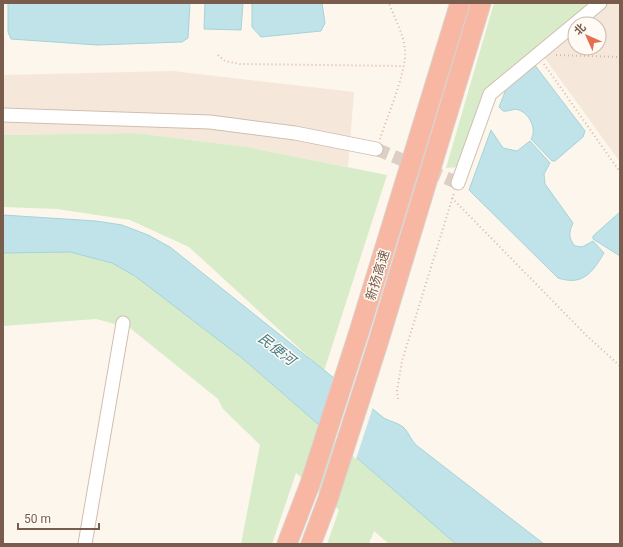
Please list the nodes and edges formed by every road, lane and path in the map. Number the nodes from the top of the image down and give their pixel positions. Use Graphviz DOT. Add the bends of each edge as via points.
graph roads {
  1 [pos="389,3"];
  2 [pos="460,3"];
  3 [pos="481,3"];
  4 [pos="600,3"];
  5 [pos="537,54"];
  6 [pos="218,55"];
  7 [pos="620,57"];
  8 [pos="403,66"];
  9 [pos="3,116"];
  10 [pos="376,149"];
  11 [pos="620,172"];
  12 [pos="458,183"];
  13 [pos="452,198"];
  14 [pos="123,323"];
  15 [pos="620,366"];
  16 [pos="398,399"];
  17 [pos="85,544"];
  18 [pos="288,544"];
  19 [pos="311,544"];
  1 -- 8 [label="path" via="405,49"];
  2 -- 18 [label="highway, 新扬高速" via="359,332"];
  3 -- 19 [label="highway, 新扬高速" via="378,344 328,500"];
  4 -- 5 [label="street"];
  5 -- 7 [label="path"];
  5 -- 11 [label="path"];
  5 -- 12 [label="street" via="490,94"];
  6 -- 8 [label="path" via="225,61 240,64"];
  8 -- 10 [label="path"];
  9 -- 10 [label="street" via="210,122 295,133"];
  12 -- 13 [label="path"];
  13 -- 15 [label="path" via="587,336"];
  13 -- 16 [label="path" via="402,362"];
  14 -- 17 [label="street"];
}
